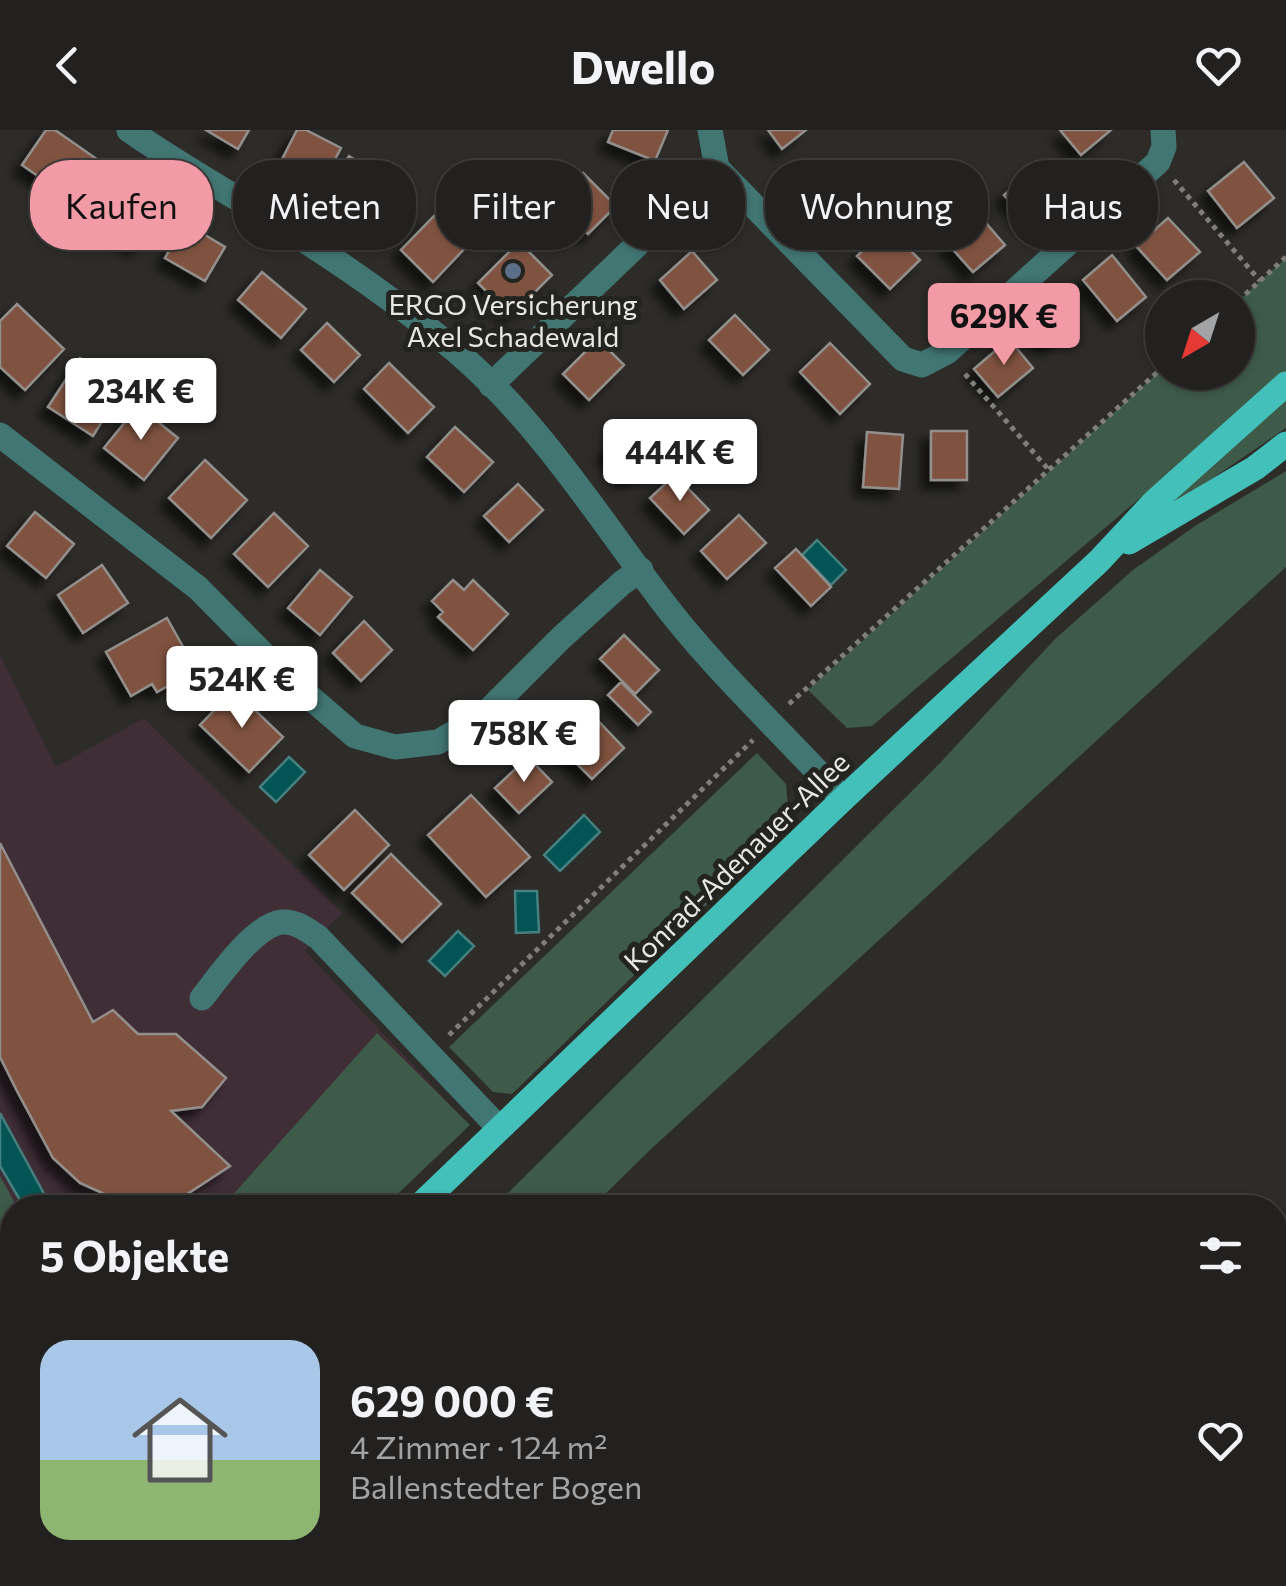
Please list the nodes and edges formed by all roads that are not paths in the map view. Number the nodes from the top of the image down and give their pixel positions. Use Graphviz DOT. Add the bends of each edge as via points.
graph roads {
  1 [pos="128,130"];
  2 [pos="710,130"];
  3 [pos="1163,130"];
  4 [pos="716,160"];
  5 [pos="745,197"];
  6 [pos="631,250"];
  7 [pos="491,384"];
  8 [pos="1286,384"];
  9 [pos="0,435"];
  10 [pos="1286,444"];
  11 [pos="1099,561"];
  12 [pos="641,570"];
  13 [pos="843,799"];
  14 [pos="202,998"];
  15 [pos="498,1128"];
  16 [pos="430,1195"];
  1 -- 7 [label="street" via="382,293"];
  2 -- 4 [label="street"];
  3 -- 5 [label="street" via="1158,162 946,352 922,365 903,359"];
  6 -- 7 [label="street"];
  7 -- 12 [label="street"];
  8 -- 11 [label="main road, Konrad-Adenauer-Allee" via="1154,502"];
  9 -- 12 [label="street" via="198,588 355,736 395,747 438,742 483,716"];
  10 -- 11 [label="main road, Konrad-Adenauer-Allee"];
  11 -- 13 [label="main road, Konrad-Adenauer-Allee"];
  12 -- 13 [label="street" via="707,654"];
  13 -- 15 [label="main road, Konrad-Adenauer-Allee"];
  14 -- 15 [label="street" via="252,938 279,922 298,924 318,937"];
  15 -- 16 [label="main road, Konrad-Adenauer-Allee"];
}
